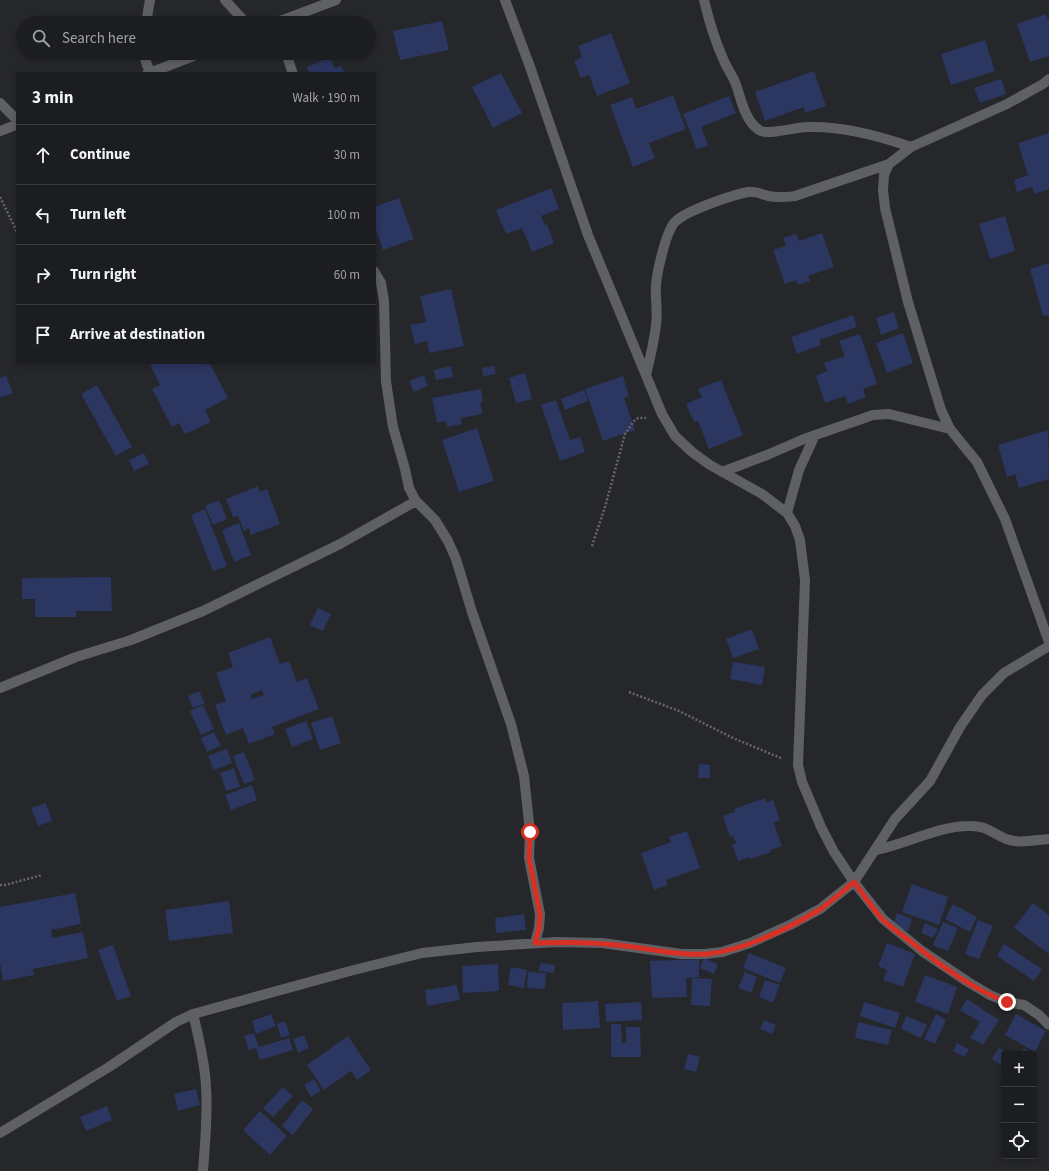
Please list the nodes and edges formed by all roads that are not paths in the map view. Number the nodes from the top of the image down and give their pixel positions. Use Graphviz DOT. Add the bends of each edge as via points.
graph roads {
  1 [pos="150,0"];
  2 [pos="225,0"];
  3 [pos="336,0"];
  4 [pos="504,0"];
  5 [pos="704,0"];
  6 [pos="147,16"];
  7 [pos="240,16"];
  8 [pos="296,16"];
  9 [pos="145,60"];
  10 [pos="182,60"];
  11 [pos="289,60"];
  12 [pos="148,72"];
  13 [pos="151,72"];
  14 [pos="293,72"];
  15 [pos="1049,79"];
  16 [pos="0,103"];
  17 [pos="16,120"];
  18 [pos="16,123"];
  19 [pos="0,131"];
  20 [pos="911,147"];
  21 [pos="889,164"];
  22 [pos="376,274"];
  23 [pos="646,376"];
  24 [pos="950,429"];
  25 [pos="815,435"];
  26 [pos="722,472"];
  27 [pos="416,501"];
  28 [pos="787,513"];
  29 [pos="1049,642"];
  30 [pos="1049,646"];
  31 [pos="0,688"];
  32 [pos="1049,838"];
  33 [pos="876,850"];
  34 [pos="854,882"];
  35 [pos="535,943"];
  36 [pos="192,1014"];
  37 [pos="1049,1025"];
  38 [pos="0,1133"];
  39 [pos="203,1171"];
  1 -- 6 [label="street"];
  2 -- 7 [label="street"];
  3 -- 8 [label="street"];
  4 -- 23 [label="street" via="530,64 588,235"];
  5 -- 20 [label="street" via="714,37 724,61 748,117 759,130 764,132 807,127 840,129"];
  9 -- 12 [label="street"];
  10 -- 13 [label="street"];
  11 -- 14 [label="street"];
  15 -- 20 [label="street" via="1007,104"];
  16 -- 17 [label="street"];
  18 -- 19 [label="street"];
  20 -- 21 [label="street"];
  21 -- 23 [label="street" via="795,196 782,198 746,192 685,214 673,223 659,267 656,285 656,324"];
  21 -- 24 [label="street" via="884,175 885,208 908,302 941,410"];
  22 -- 27 [label="street" via="381,283 384,301 386,382 392,421 409,488"];
  23 -- 26 [label="street" via="662,414 675,436 692,452"];
  24 -- 25 [label="street" via="889,414 873,415"];
  24 -- 29 [label="street" via="977,462 1005,519"];
  25 -- 26 [label="street"];
  25 -- 28 [label="street" via="799,470"];
  26 -- 28 [label="street" via="762,494"];
  27 -- 31 [label="street" via="340,544 203,611 131,640 76,657"];
  27 -- 35 [label="street" via="435,520 456,559 511,724 524,776 530,832 529,858 540,914"];
  28 -- 34 [label="street" via="800,540 805,580 798,765 802,782 821,827"];
  30 -- 33 [label="street" via="1004,673 982,695 960,727 930,780 896,819"];
  32 -- 33 [label="street" via="1017,842 987,828 969,826 938,831"];
  33 -- 34 [label="street"];
  34 -- 35 [label="street" via="820,909 790,926 722,952 688,954 602,943"];
  34 -- 37 [label="street" via="883,919 922,951 990,996 1024,1005"];
  35 -- 36 [label="street" via="422,953"];
  36 -- 38 [label="street"];
  36 -- 39 [label="street" via="199,1037 206,1087"];
}
